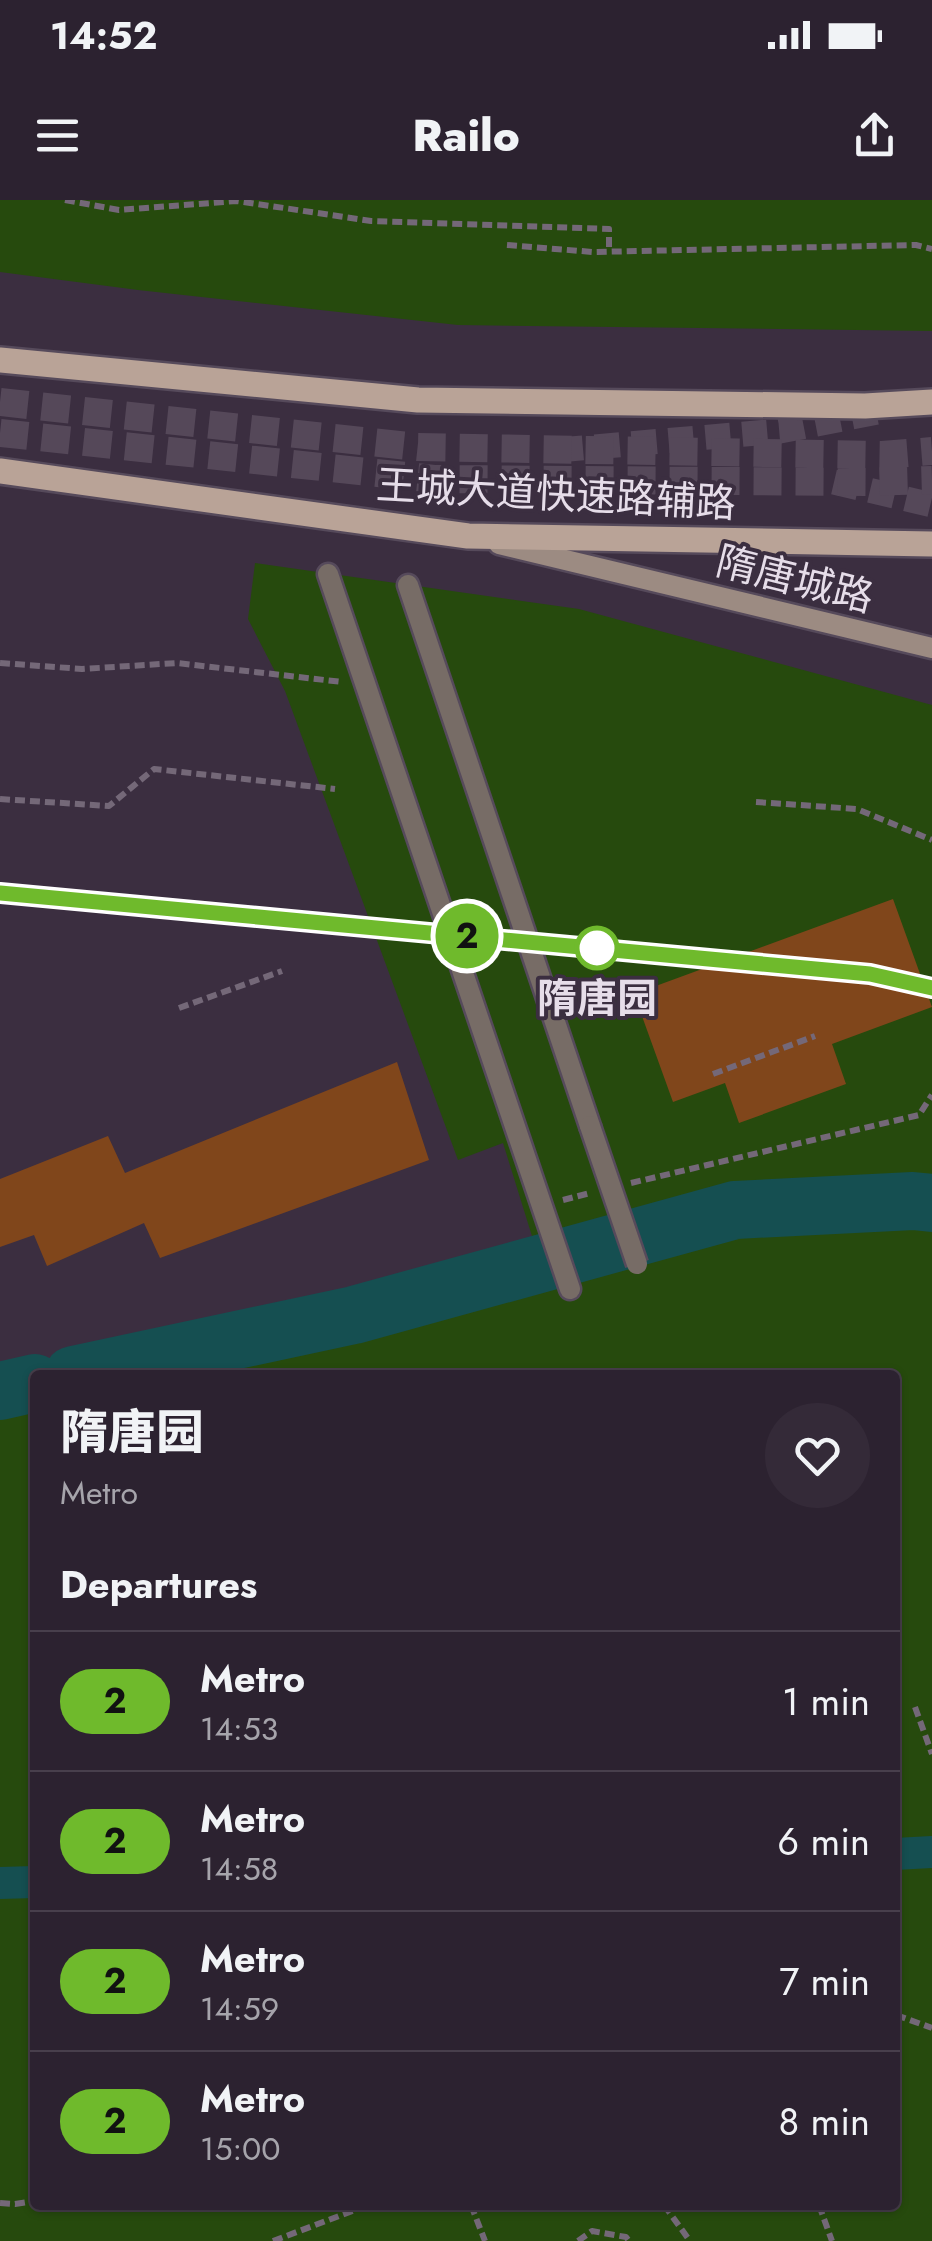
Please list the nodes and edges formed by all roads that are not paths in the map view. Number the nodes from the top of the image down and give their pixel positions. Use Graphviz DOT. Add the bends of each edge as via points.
graph roads {
  1 [pos="0,360"];
  2 [pos="932,402"];
  3 [pos="0,472"];
  4 [pos="468,536"];
  5 [pos="932,544"];
  6 [pos="328,574"];
  7 [pos="408,585"];
  8 [pos="932,648"];
  9 [pos="637,1264"];
  10 [pos="570,1288"];
  1 -- 2 [label="main road" via="418,400"];
  3 -- 4 [label="main road, 王城大道快速路辅路"];
  4 -- 5 [label="main road, 王城大道快速路辅路"];
  4 -- 8 [label="main road, 隋唐城路"];
  6 -- 10 [label="street"];
  7 -- 9 [label="street, bridge"];
}
